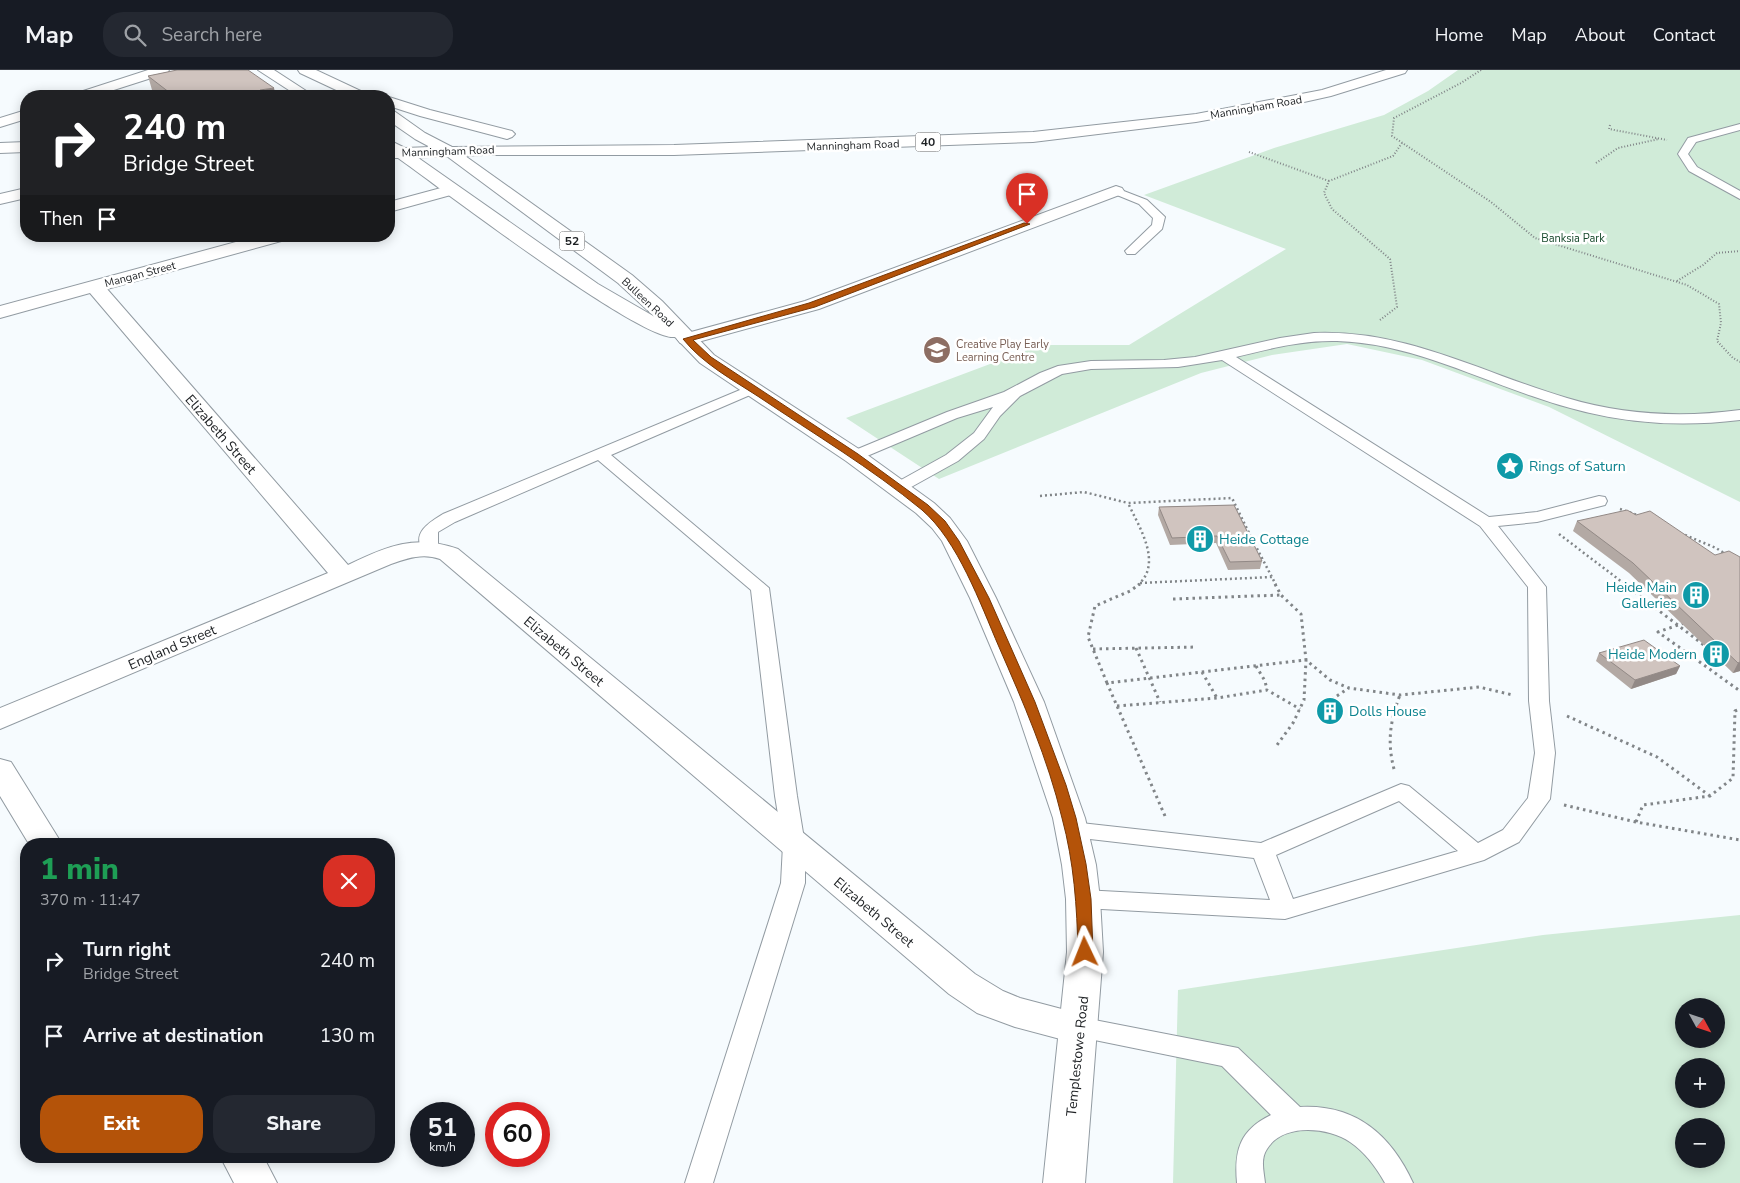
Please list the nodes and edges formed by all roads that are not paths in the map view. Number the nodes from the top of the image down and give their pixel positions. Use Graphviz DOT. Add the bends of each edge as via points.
graph roads {
  1 [pos="162,70"];
  2 [pos="265,70"];
  3 [pos="305,70"];
  4 [pos="1352,70"];
  5 [pos="1400,70"];
  6 [pos="100,90"];
  7 [pos="297,90"];
  8 [pos="348,90"];
  9 [pos="395,103"];
  10 [pos="20,116"];
  11 [pos="1098,116"];
  12 [pos="395,118"];
  13 [pos="1059,119"];
  14 [pos="0,123"];
  15 [pos="1010,123"];
  16 [pos="1740,126"];
  17 [pos="1116,129"];
  18 [pos="752,133"];
  19 [pos="420,136"];
  20 [pos="395,138"];
  21 [pos="0,148"];
  22 [pos="20,148"];
  23 [pos="395,150"];
  24 [pos="395,151"];
  25 [pos="449,151"];
  26 [pos="20,160"];
  27 [pos="0,161"];
  28 [pos="452,190"];
  29 [pos="1116,191"];
  30 [pos="20,195"];
  31 [pos="1740,196"];
  32 [pos="0,200"];
  33 [pos="395,204"];
  34 [pos="257,242"];
  35 [pos="1131,251"];
  36 [pos="94,286"];
  37 [pos="0,312"];
  38 [pos="687,339"];
  39 [pos="1224,355"];
  40 [pos="752,389"];
  41 [pos="1017,392"];
  42 [pos="1740,415"];
  43 [pos="600,455"];
  44 [pos="854,456"];
  45 [pos="898,488"];
  46 [pos="1599,501"];
  47 [pos="1486,522"];
  48 [pos="429,547"];
  49 [pos="344,576"];
  50 [pos="0,719"];
  51 [pos="0,770"];
  52 [pos="1072,830"];
  53 [pos="42,838"];
  54 [pos="794,845"];
  55 [pos="1262,851"];
  56 [pos="1476,854"];
  57 [pos="1084,899"];
  58 [pos="1285,910"];
  59 [pos="1079,1028"];
  60 [pos="1293,1118"];
  61 [pos="244,1163"];
  62 [pos="256,1183"];
  63 [pos="699,1183"];
  64 [pos="1064,1183"];
  65 [pos="1250,1183"];
  66 [pos="1399,1183"];
  1 -- 6 [label="main road"];
  2 -- 7 [label="main road"];
  3 -- 8 [label="main road"];
  4 -- 11 [label="main road, Manningham Road" via="1264,93"];
  5 -- 17 [label="main road, Manningham Road / 40" via="1295,100"];
  9 -- 19 [label="main road, Manningham Road" via="512,134"];
  10 -- 14 [label="main road"];
  11 -- 13 [label="main road, Manningham Road"];
  11 -- 17 [label="main road"];
  12 -- 19 [label="main road, Bulleen Road / 52"];
  15 -- 18 [label="main road, Manningham Road / 40"];
  16 -- 31 [label="lane" via="1692,140 1683,154 1693,169"];
  17 -- 25 [label="main road, Manningham Road / 40" via="1033,138 812,147"];
  19 -- 20 [label="main road, Manningham Road"];
  19 -- 25 [label="main road, Bulleen Road / 52"];
  21 -- 22 [label="main road"];
  23 -- 25 [label="main road, Manningham Road / 40"];
  24 -- 28 [label="main road, Bulleen Road / 52"];
  25 -- 38 [label="main road, Bulleen Road / 52" via="625,279"];
  26 -- 27 [label="main road"];
  28 -- 33 [label="main road"];
  28 -- 38 [label="main road, Bulleen Road / 52" via="591,288 640,317"];
  29 -- 35 [label="lane" via="1143,202 1159,217 1158,226"];
  29 -- 38 [label="main road" via="812,305"];
  30 -- 32 [label="main road"];
  34 -- 36 [label="main road, Mangan Street"];
  36 -- 37 [label="main road, Mangan Street"];
  36 -- 49 [label="main road, Elizabeth Street"];
  38 -- 40 [label="main road, Templestowe Road / 52" via="708,359"];
  39 -- 41 [label="lane" via="1160,365 1076,366 1046,375"];
  39 -- 42 [label="lane" via="1312,338 1344,336 1405,347 1455,362 1600,413 1667,421"];
  39 -- 47 [label="lane"];
  40 -- 43 [label="lane"];
  40 -- 44 [label="main road, Templestowe Road / 52"];
  41 -- 44 [label="lane"];
  41 -- 45 [label="lane" via="995,413 979,436 952,458"];
  43 -- 48 [label="lane" via="450,518 429,531 426,536"];
  43 -- 54 [label="lane" via="760,588"];
  44 -- 45 [label="main road, Templestowe Road / 52"];
  45 -- 52 [label="main road, Templestowe Road / 52" via="941,523 968,566 1029,702"];
  46 -- 47 [label="lane" via="1537,517"];
  47 -- 56 [label="lane" via="1537,587 1539,701 1545,753 1539,799 1511,836"];
  48 -- 49 [label="main road" via="402,552"];
  48 -- 54 [label="main road, Elizabeth Street" via="449,554"];
  49 -- 50 [label="main road, England Street"];
  51 -- 53 [label="main road"];
  52 -- 55 [label="lane"];
  52 -- 57 [label="main road, Templestowe Road / 52"];
  54 -- 59 [label="main road, Elizabeth Street" via="962,984 990,1002 1015,1012"];
  54 -- 63 [label="lane" via="793,883"];
  55 -- 56 [label="lane" via="1402,791"];
  55 -- 58 [label="lane"];
  56 -- 58 [label="lane"];
  57 -- 58 [label="lane"];
  57 -- 59 [label="main road, Templestowe Road / 52" via="1085,952"];
  59 -- 60 [label="lane" via="1229,1056"];
  59 -- 64 [label="main road, Templestowe Road / 52"];
  60 -- 65 [label="lane" via="1272,1125 1258,1138 1249,1155"];
  60 -- 66 [label="lane" via="1314,1117 1358,1132 1386,1158"];
  61 -- 62 [label="main road"];
}
